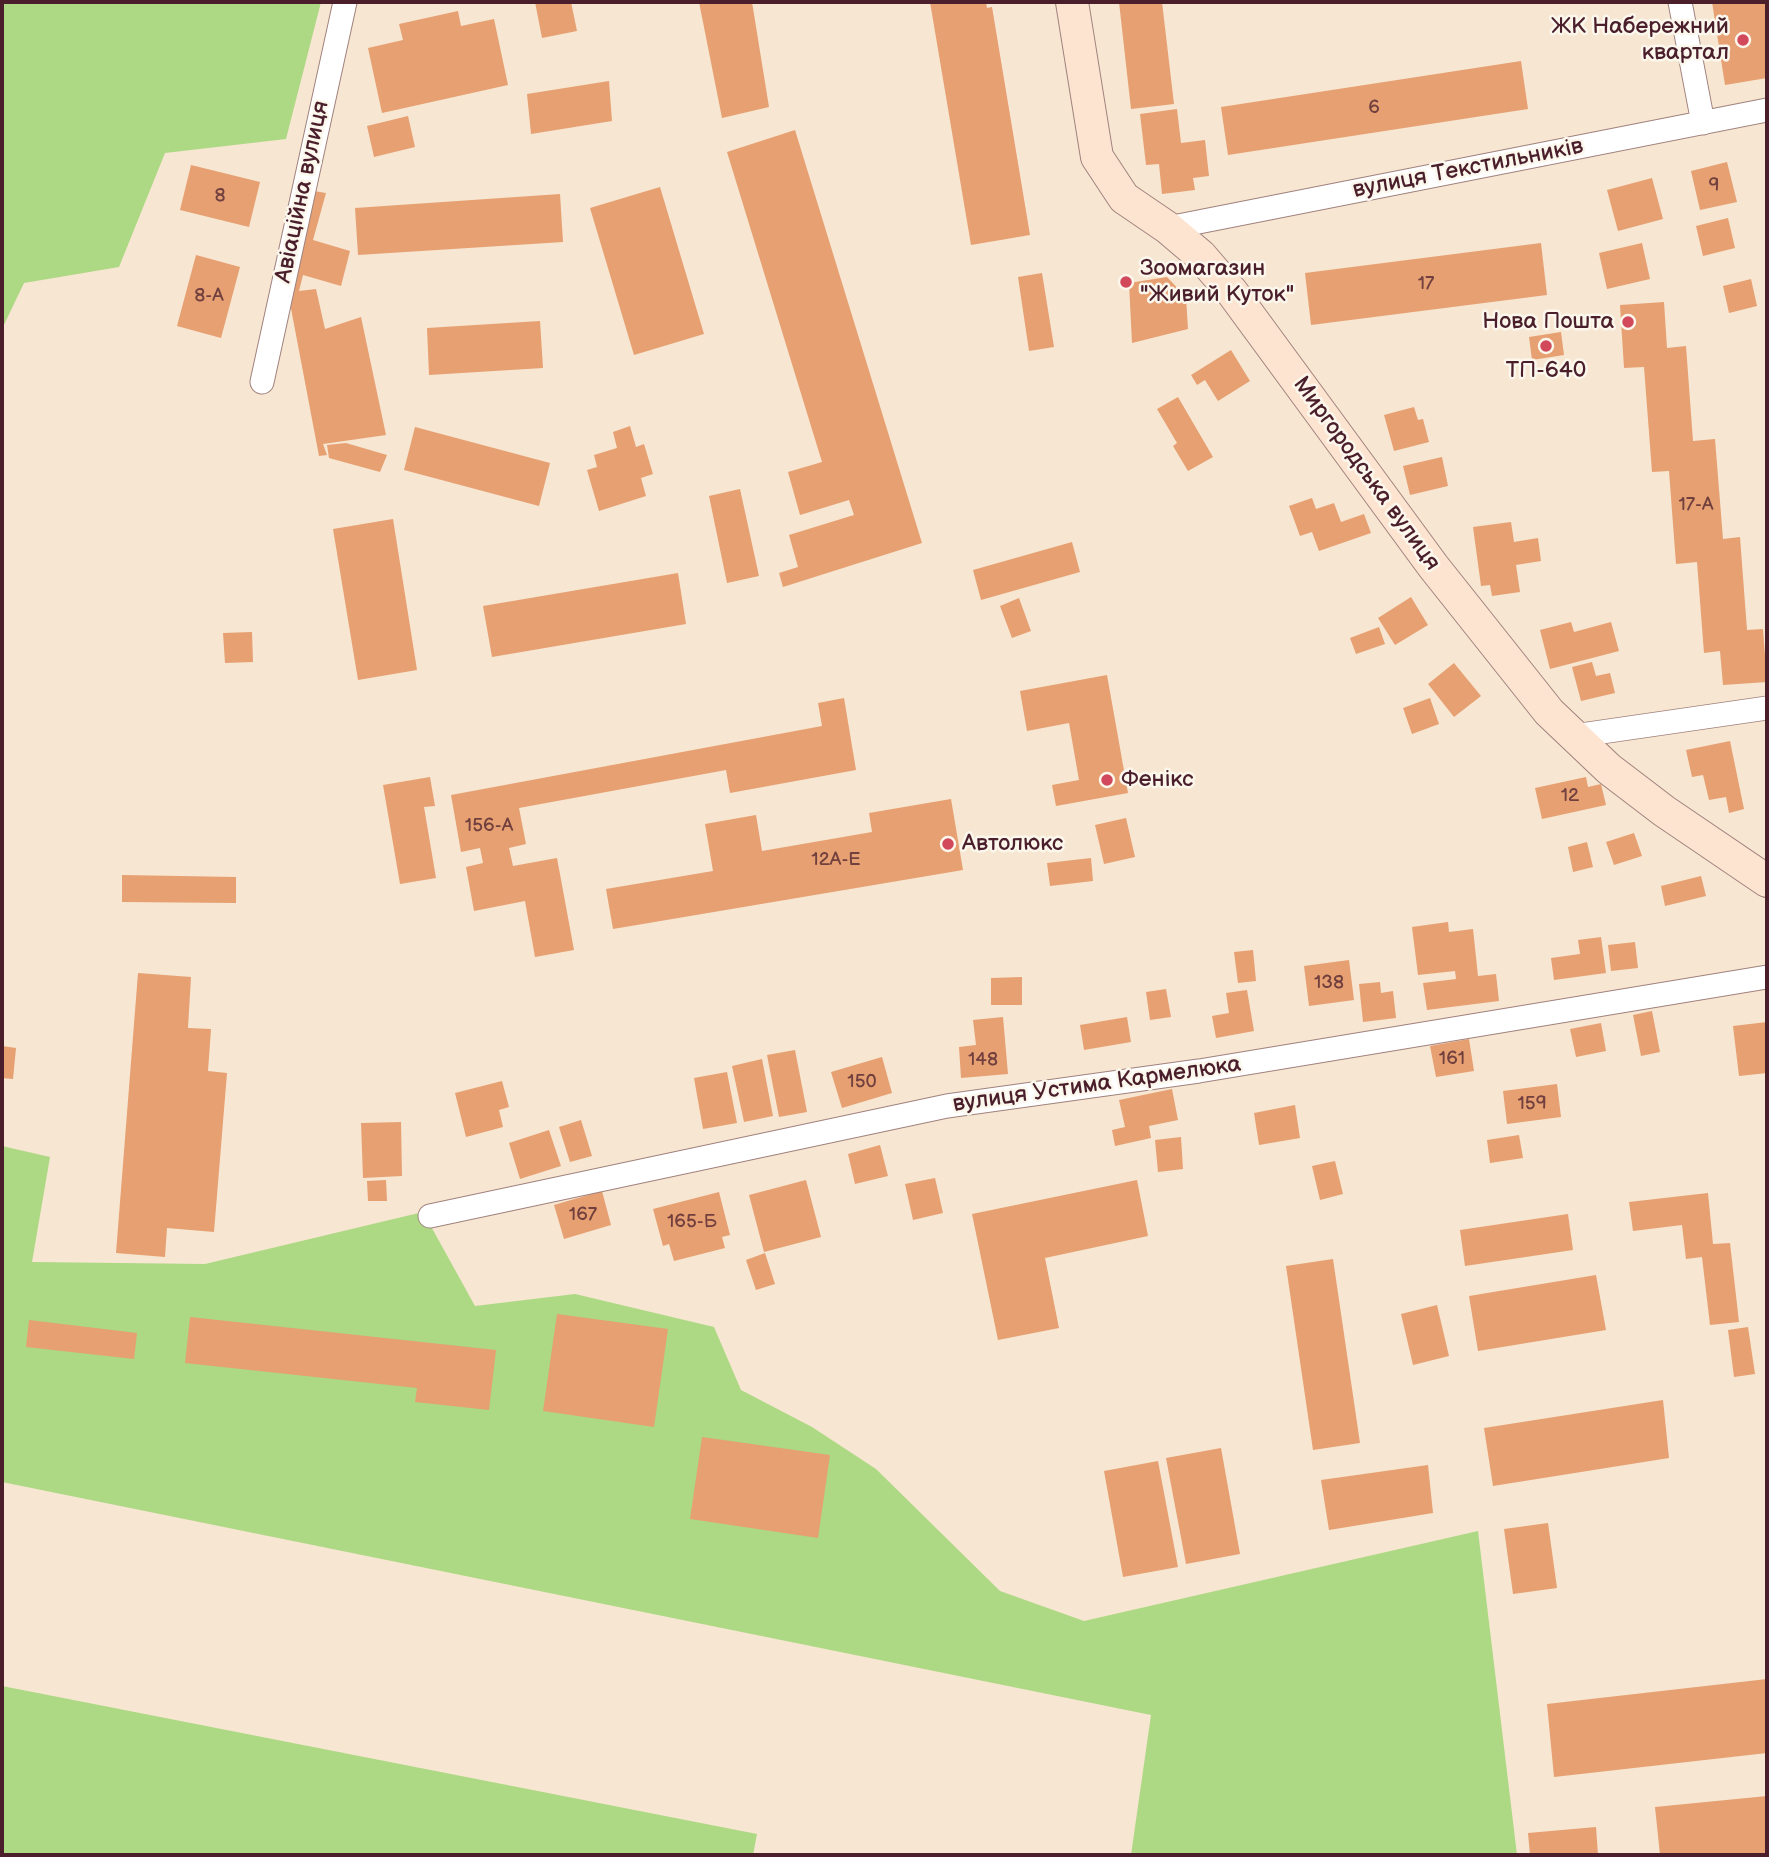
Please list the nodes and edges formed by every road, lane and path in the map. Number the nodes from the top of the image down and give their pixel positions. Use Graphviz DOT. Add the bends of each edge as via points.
graph roads {
  1 [pos="345,2"];
  2 [pos="1072,2"];
  3 [pos="1681,2"];
  4 [pos="1767,110"];
  5 [pos="1703,123"];
  6 [pos="1168,228"];
  7 [pos="262,382"];
  8 [pos="1767,708"];
  9 [pos="1574,736"];
  10 [pos="1767,881"];
  11 [pos="1767,977"];
  12 [pos="430,1216"];
  1 -- 7 [label="street, Авіаційна вулиця"];
  2 -- 6 [label="main road, Миргородська вулиця" via="1097,157 1124,198"];
  3 -- 5 [label="street"];
  4 -- 5 [label="street, вулиця Текстильників"];
  5 -- 6 [label="street, вулиця Текстильників"];
  6 -- 9 [label="main road, Миргородська вулиця" via="1232,292 1433,566 1549,712"];
  8 -- 9 [label="street"];
  9 -- 10 [label="main road, Миргородська вулиця" via="1664,811"];
  11 -- 12 [label="street, вулиця Устима Кармелюка" via="1199,1071 947,1106"];
}
